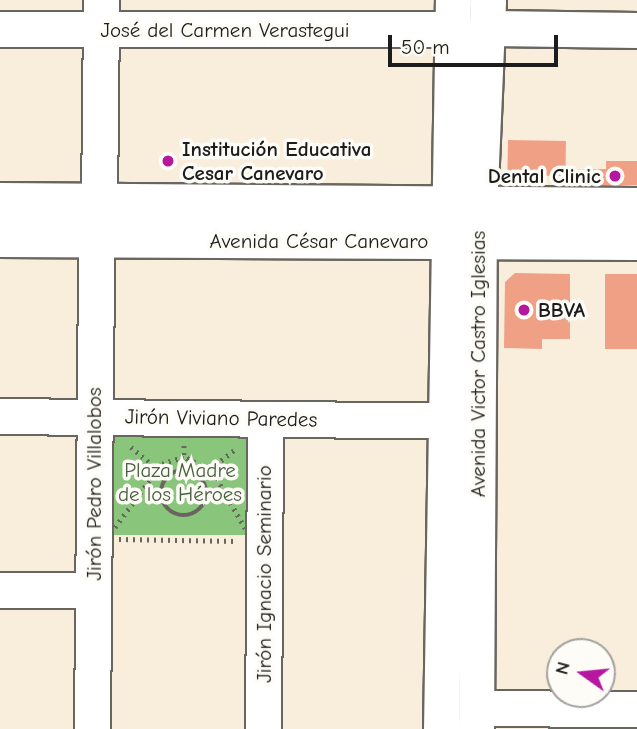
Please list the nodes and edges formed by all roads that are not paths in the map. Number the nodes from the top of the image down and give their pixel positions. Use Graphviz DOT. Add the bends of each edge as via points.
graph roads {
  1 [pos="487,14"];
  2 [pos="100,15"];
  3 [pos="271,15"];
  4 [pos="452,15"];
  5 [pos="0,29"];
  6 [pos="637,30"];
  7 [pos="0,202"];
  8 [pos="637,207"];
  9 [pos="97,221"];
  10 [pos="462,225"];
  11 [pos="0,238"];
  12 [pos="637,241"];
  13 [pos="0,416"];
  14 [pos="94,416"];
  15 [pos="265,419"];
  16 [pos="442,421"];
  17 [pos="0,590"];
  18 [pos="93,590"];
  19 [pos="637,709"];
  20 [pos="477,718"];
  21 [pos="92,729"];
  22 [pos="263,729"];
  23 [pos="441,729"];
  1 -- 6 [label="street"];
  1 -- 10 [label="street, Avenida Victor Castro Iglesias"];
  2 -- 3 [label="street, José del Carmen Verastegui"];
  2 -- 5 [label="street, José del Carmen Verastegui"];
  2 -- 9 [label="street, Jirón Pedro Villalobos"];
  3 -- 4 [label="street, José del Carmen Verastegui"];
  4 -- 10 [label="street, Avenida Victor Castro Iglesias"];
  7 -- 9 [label="main road, Avenida César Canevaro"];
  8 -- 10 [label="main road, Avenida César Canevaro"];
  9 -- 10 [label="main road, Avenida César Canevaro"];
  9 -- 11 [label="main road, Avenida César Canevaro"];
  9 -- 14 [label="street, Jirón Pedro Villalobos"];
  10 -- 12 [label="main road, Avenida César Canevaro"];
  10 -- 16 [label="street, Avenida Victor Castro Iglesias"];
  10 -- 20 [label="street, Avenida Victor Castro Iglesias"];
  13 -- 14 [label="street, Jirón Viviano Paredes"];
  14 -- 15 [label="street, Jirón Viviano Paredes"];
  14 -- 18 [label="street, Jirón Pedro Villalobos" via="100,539"];
  15 -- 16 [label="street, Jirón Viviano Paredes"];
  15 -- 22 [label="street, Jirón Ignacio Seminario" via="258,541"];
  16 -- 23 [label="street, Avenida Victor Castro Iglesias"];
  17 -- 18 [label="street"];
  18 -- 21 [label="street, Jirón Pedro Villalobos"];
  19 -- 20 [label="street"];
}
